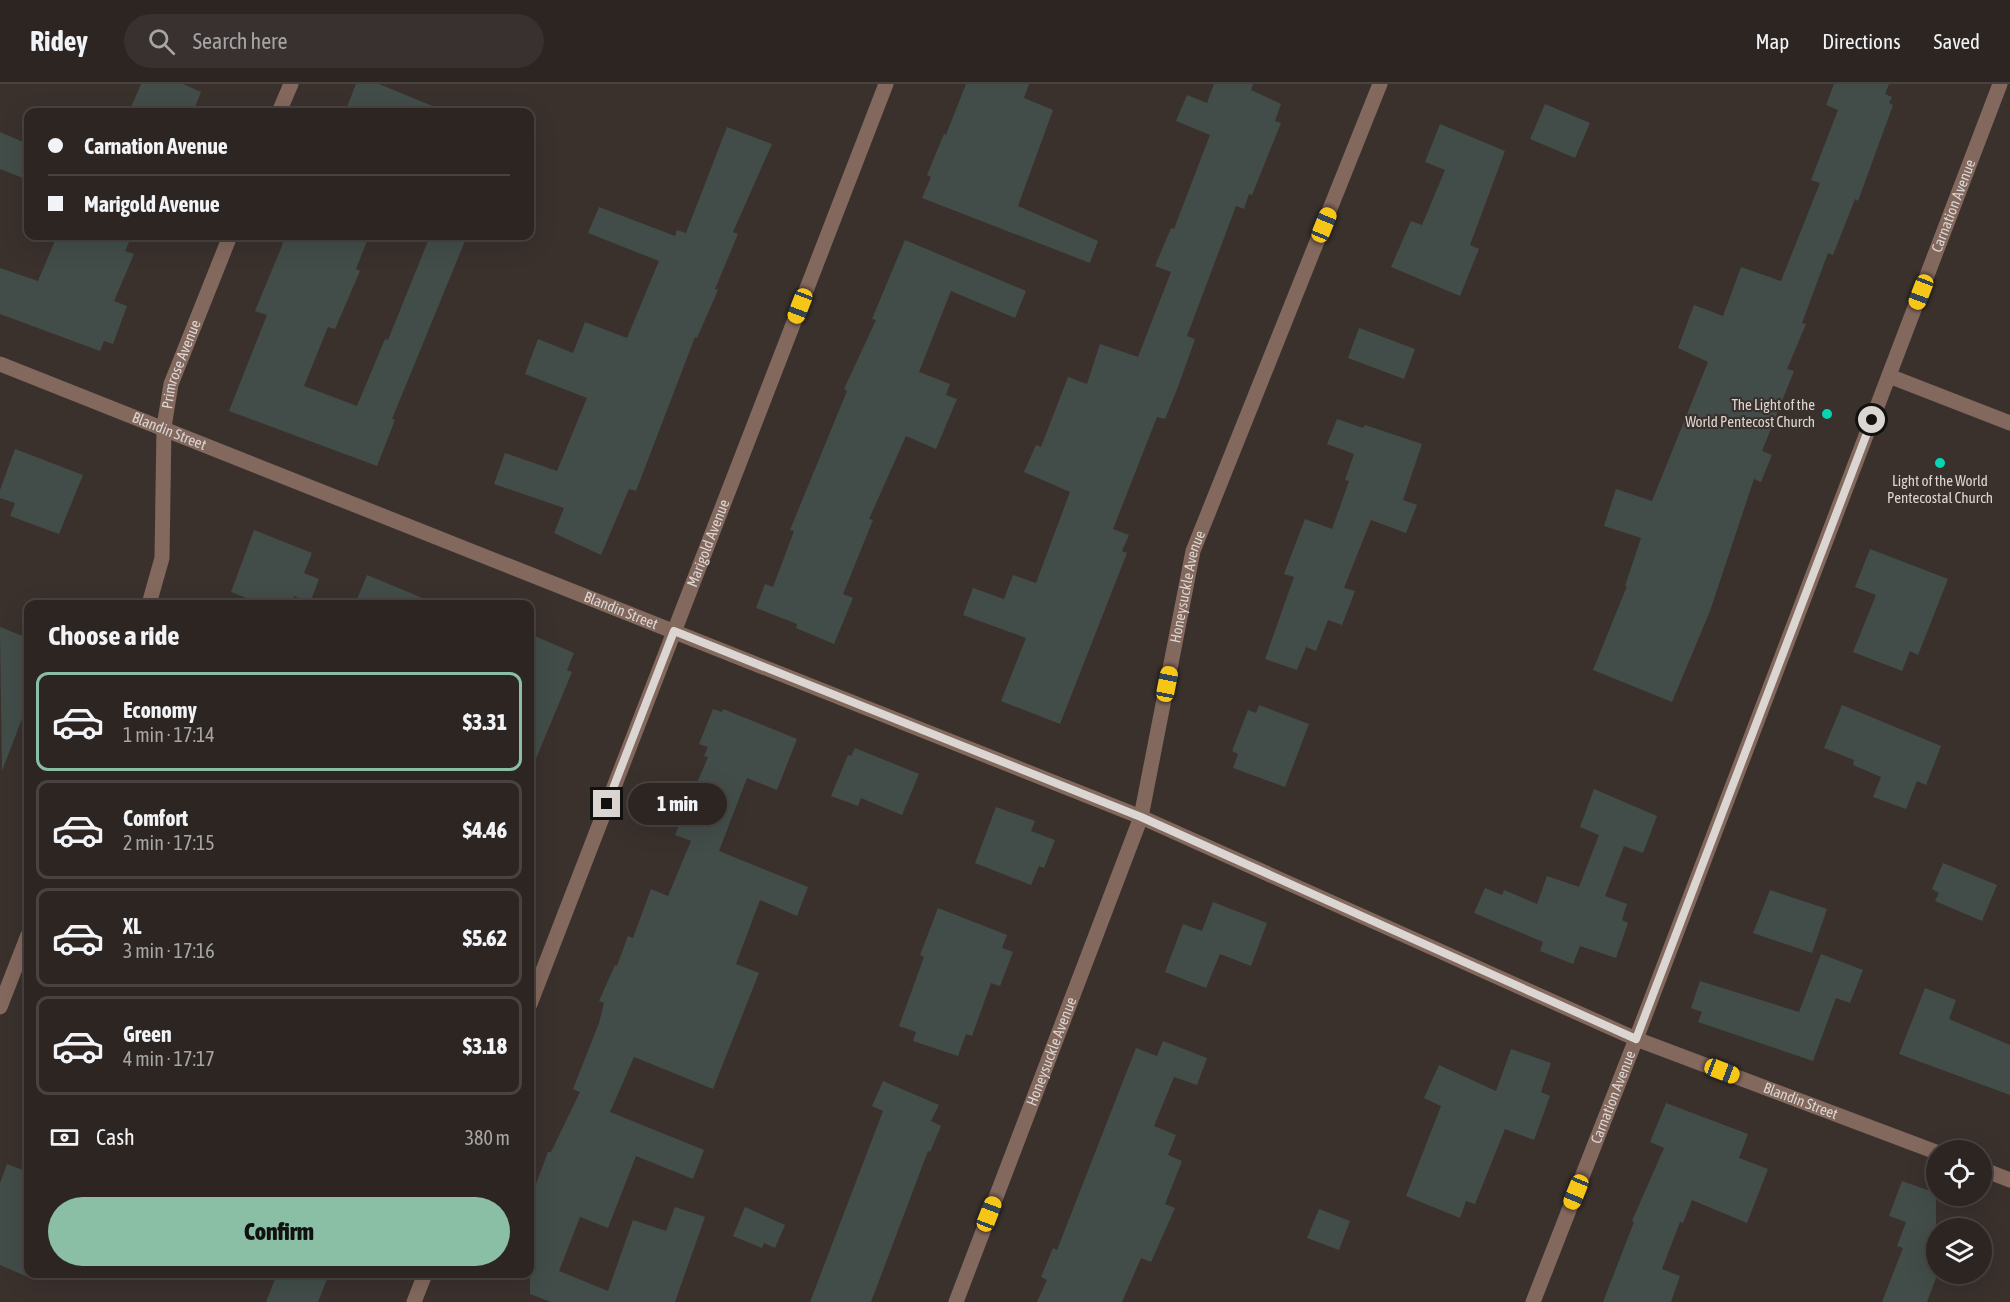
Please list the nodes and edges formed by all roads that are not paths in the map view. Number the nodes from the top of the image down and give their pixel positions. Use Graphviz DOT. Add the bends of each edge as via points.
graph roads {
  1 [pos="291,84"];
  2 [pos="886,84"];
  3 [pos="1380,84"];
  4 [pos="2000,84"];
  5 [pos="281,108"];
  6 [pos="228,240"];
  7 [pos="0,364"];
  8 [pos="1889,376"];
  9 [pos="2010,423"];
  10 [pos="164,427"];
  11 [pos="150,600"];
  12 [pos="674,631"];
  13 [pos="1141,817"];
  14 [pos="24,945"];
  15 [pos="534,994"];
  16 [pos="0,1007"];
  17 [pos="1636,1039"];
  18 [pos="1926,1148"];
  19 [pos="1992,1173"];
  20 [pos="2010,1180"];
  21 [pos="423,1278"];
  22 [pos="414,1302"];
  23 [pos="956,1302"];
  24 [pos="1533,1302"];
  1 -- 5 [label="street"];
  2 -- 12 [label="street, Marigold Avenue"];
  3 -- 13 [label="street, Honeysuckle Avenue" via="1193,551"];
  4 -- 8 [label="street, Carnation Avenue"];
  6 -- 10 [label="street, Primrose Avenue" via="171,384"];
  7 -- 10 [label="street, Blandin Street"];
  8 -- 9 [label="street"];
  8 -- 17 [label="street, Carnation Avenue"];
  10 -- 11 [label="street, Primrose Avenue" via="162,558"];
  10 -- 12 [label="street, Blandin Street"];
  12 -- 13 [label="street, Blandin Street"];
  12 -- 15 [label="street, Marigold Avenue"];
  13 -- 17 [label="street, Blandin Street"];
  13 -- 23 [label="street, Honeysuckle Avenue"];
  14 -- 16 [label="street"];
  17 -- 18 [label="street, Blandin Street"];
  17 -- 24 [label="street, Carnation Avenue"];
  19 -- 20 [label="street"];
  21 -- 22 [label="street"];
}
